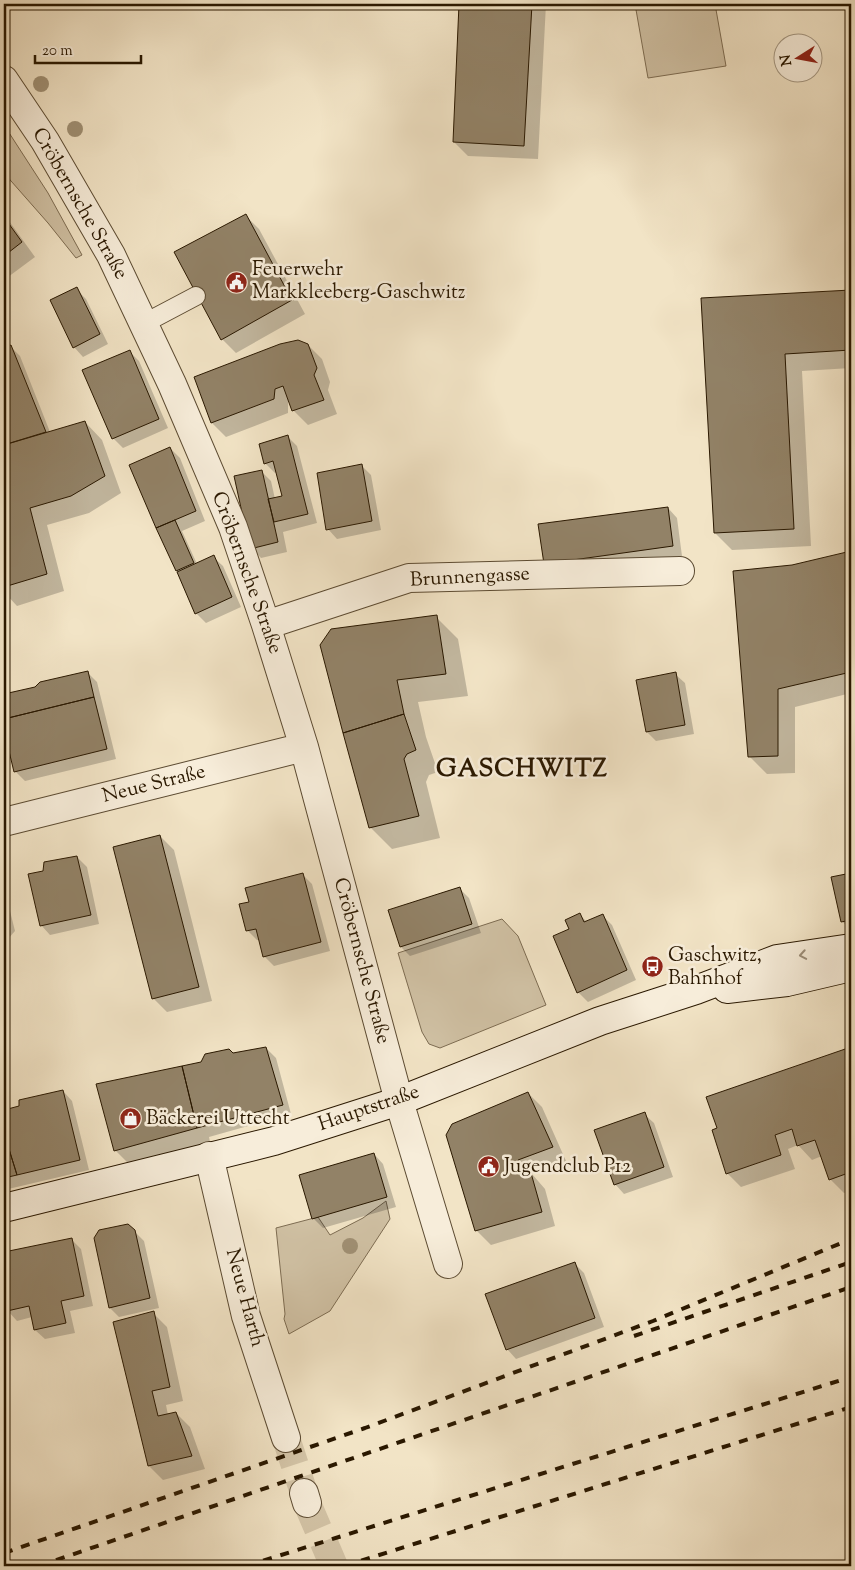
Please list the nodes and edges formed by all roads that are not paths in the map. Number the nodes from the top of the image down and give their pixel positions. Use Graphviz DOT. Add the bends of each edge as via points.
graph roads {
  1 [pos="4,80"];
  2 [pos="196,296"];
  3 [pos="143,324"];
  4 [pos="680,571"];
  5 [pos="266,625"];
  6 [pos="304,747"];
  7 [pos="4,822"];
  8 [pos="851,948"];
  9 [pos="851,967"];
  10 [pos="696,990"];
  11 [pos="399,1101"];
  12 [pos="209,1156"];
  13 [pos="4,1208"];
  14 [pos="448,1264"];
  15 [pos="286,1438"];
  1 -- 3 [label="street, Cröbernsche Straße" via="99,231"];
  2 -- 3 [label="lane"];
  3 -- 5 [label="street, Cröbernsche Straße" via="233,527"];
  4 -- 5 [label="street, Brunnengasse" via="409,578"];
  5 -- 6 [label="street, Cröbernsche Straße"];
  6 -- 7 [label="street, Neue Straße"];
  6 -- 11 [label="street, Cröbernsche Straße"];
  8 -- 10 [label="street, Hauptstraße, one-way" via="777,960"];
  9 -- 10 [label="street, Hauptstraße" via="787,982"];
  10 -- 11 [label="street, Hauptstraße" via="600,1021"];
  11 -- 12 [label="street, Hauptstraße" via="274,1140"];
  11 -- 14 [label="street, Cröbernsche Straße"];
  12 -- 13 [label="street, Hauptstraße"];
  12 -- 15 [label="street, Neue Harth" via="246,1316"];
}
